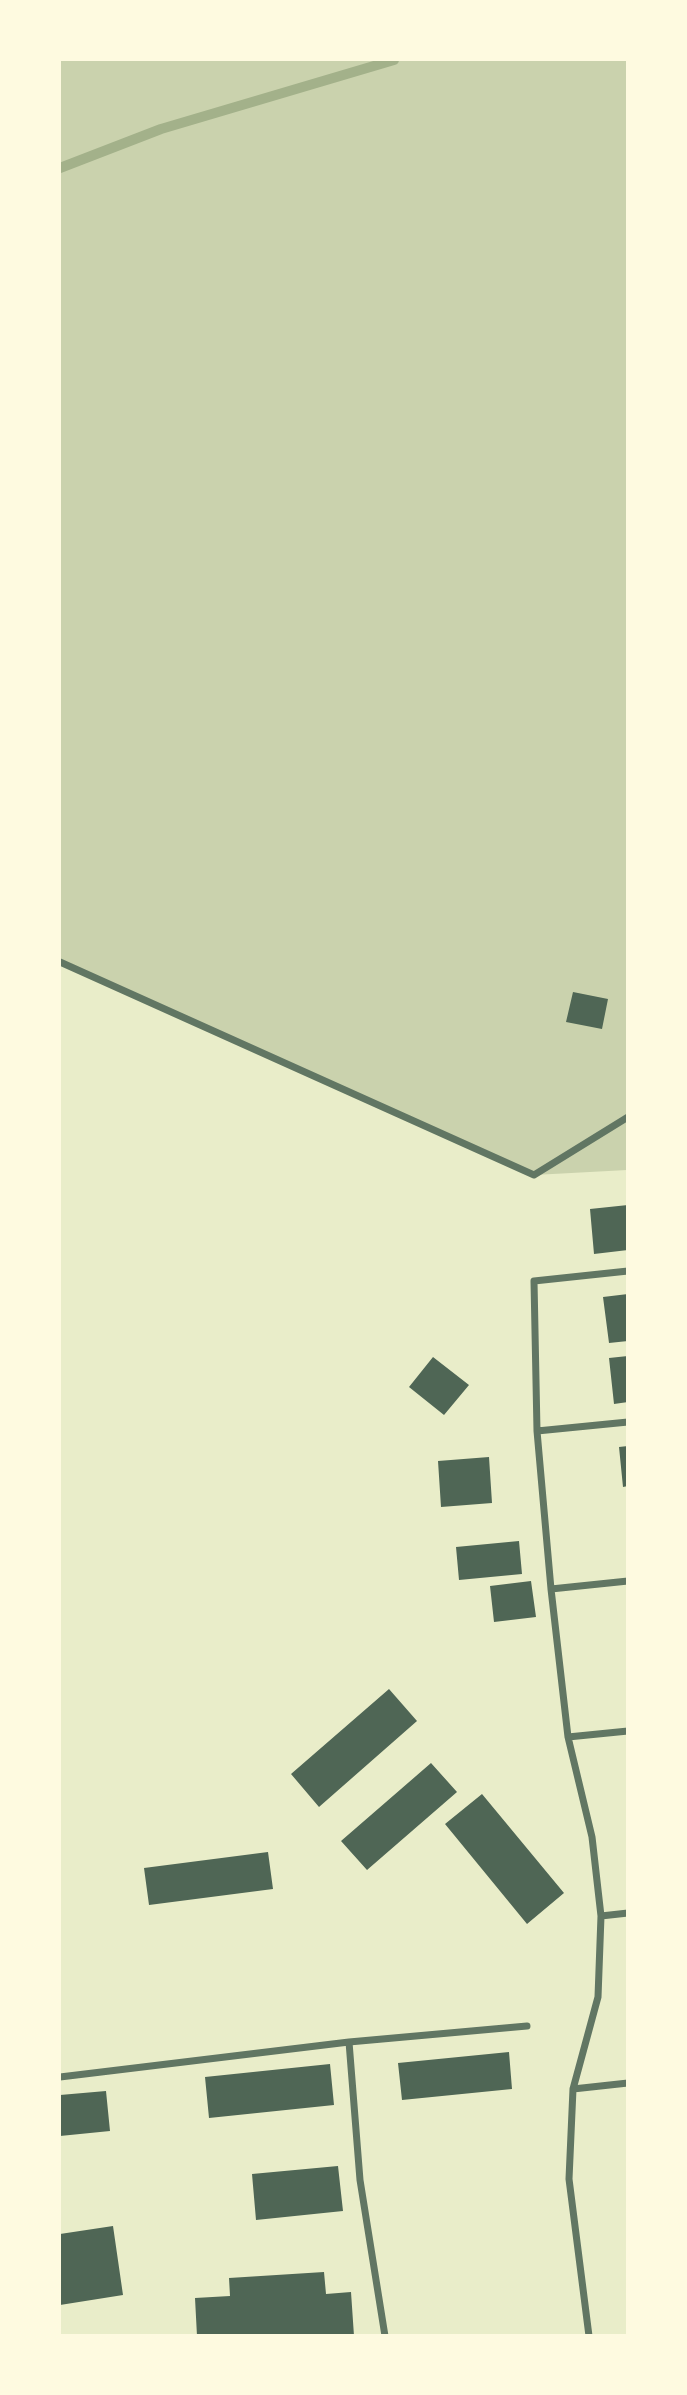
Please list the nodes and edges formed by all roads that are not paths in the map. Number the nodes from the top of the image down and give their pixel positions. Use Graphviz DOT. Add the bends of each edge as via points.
graph roads {
  1 [pos="60,962"];
  2 [pos="628,1117"];
  3 [pos="628,1271"];
  4 [pos="628,1422"];
  5 [pos="537,1431"];
  6 [pos="628,1581"];
  7 [pos="551,1589"];
  8 [pos="628,1731"];
  9 [pos="568,1737"];
  10 [pos="628,1913"];
  11 [pos="601,1916"];
  12 [pos="527,2026"];
  13 [pos="349,2042"];
  14 [pos="60,2077"];
  15 [pos="628,2083"];
  16 [pos="573,2089"];
  17 [pos="385,2336"];
  18 [pos="589,2336"];
  1 -- 2 [label="street" via="534,1175"];
  3 -- 5 [label="street" via="534,1281"];
  4 -- 5 [label="street"];
  5 -- 7 [label="street"];
  6 -- 7 [label="street"];
  7 -- 9 [label="street"];
  8 -- 9 [label="street"];
  9 -- 11 [label="street" via="592,1837"];
  10 -- 11 [label="street"];
  11 -- 16 [label="street" via="598,1997"];
  12 -- 13 [label="street"];
  13 -- 14 [label="street"];
  13 -- 17 [label="street" via="360,2180"];
  15 -- 16 [label="street"];
  16 -- 18 [label="street" via="569,2179"];
}
